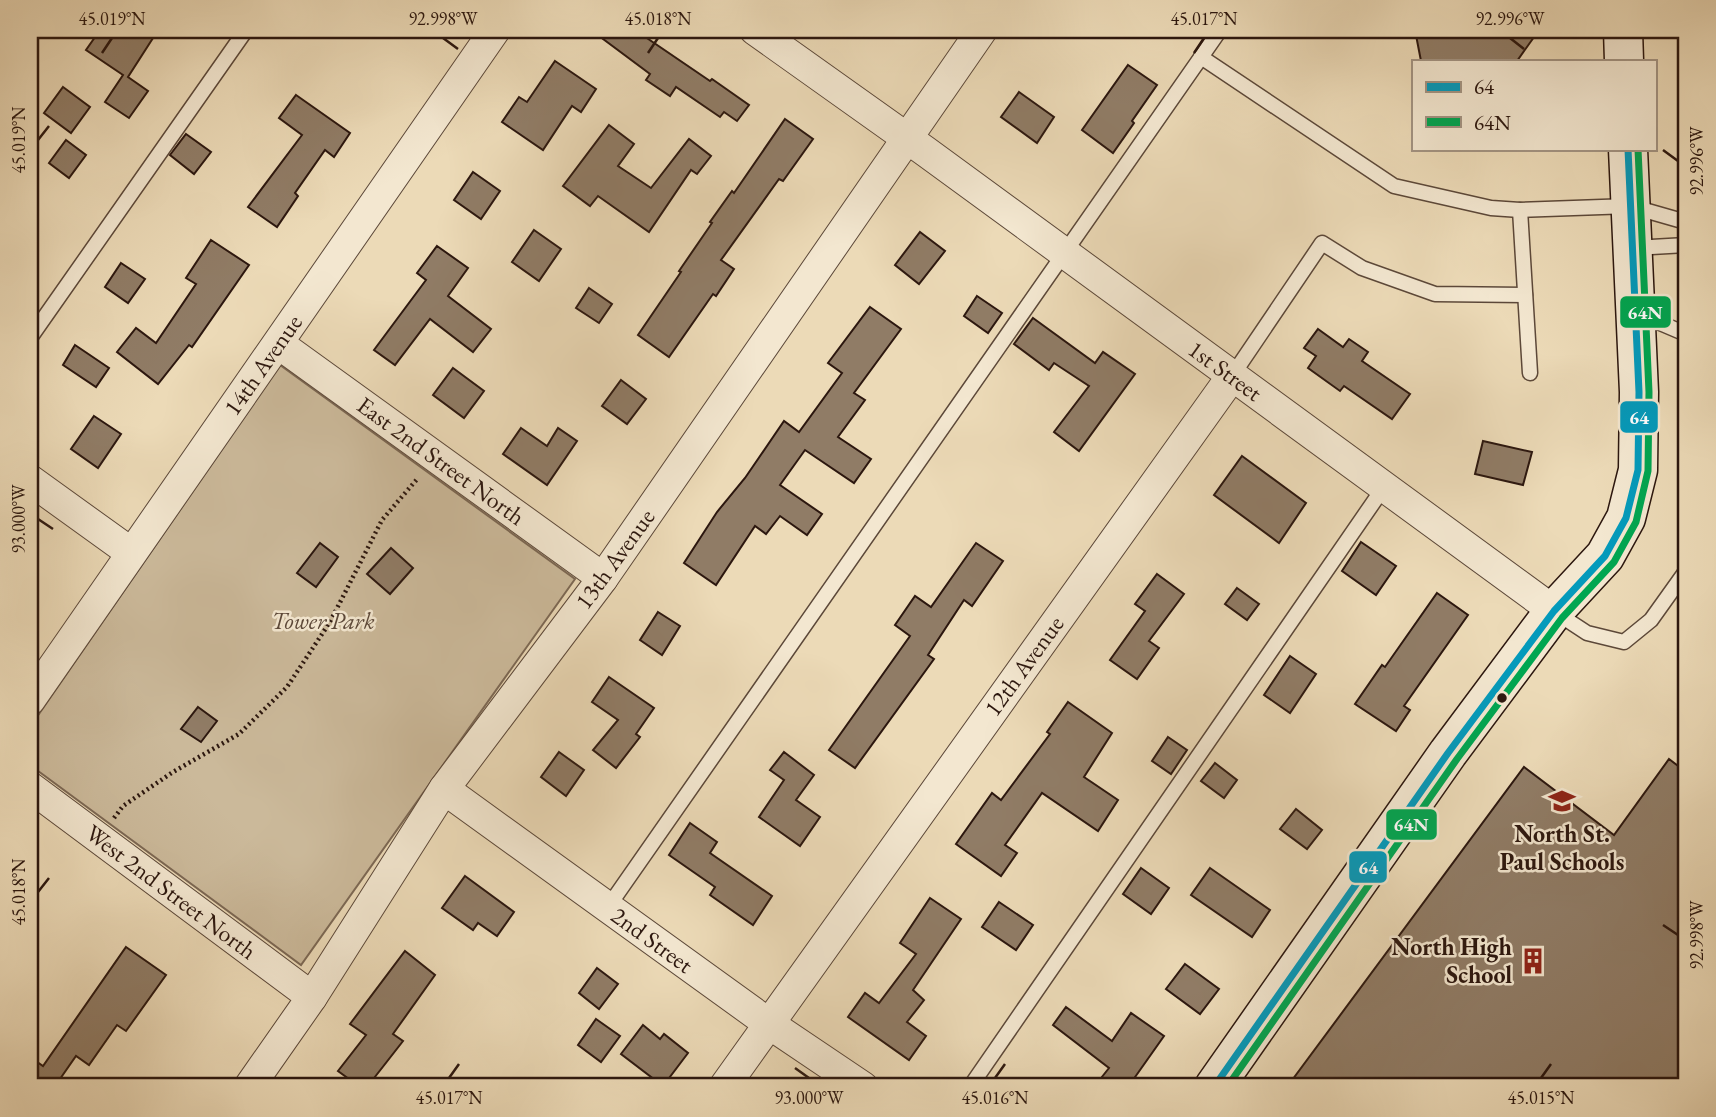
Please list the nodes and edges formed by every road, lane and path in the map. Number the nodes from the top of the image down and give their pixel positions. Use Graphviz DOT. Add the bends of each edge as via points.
graph roads {
  1 [pos="246,30"];
  2 [pos="495,30"];
  3 [pos="755,30"];
  4 [pos="982,30"];
  5 [pos="1220,30"];
  6 [pos="1623,30"];
  7 [pos="1201,57"];
  8 [pos="1624,60"];
  9 [pos="908,139"];
  10 [pos="1628,150"];
  11 [pos="1630,206"];
  12 [pos="1520,210"];
  13 [pos="1686,222"];
  14 [pos="1686,246"];
  15 [pos="1632,248"];
  16 [pos="1064,253"];
  17 [pos="1525,295"];
  18 [pos="1635,312"];
  19 [pos="1686,334"];
  20 [pos="30,338"];
  21 [pos="279,344"];
  22 [pos="1530,373"];
  23 [pos="1232,376"];
  24 [pos="436,457"];
  25 [pos="30,480"];
  26 [pos="1384,488"];
  27 [pos="130,552"];
  28 [pos="1686,571"];
  29 [pos="603,578"];
  30 [pos="1554,611"];
  31 [pos="30,700"];
  32 [pos="30,787"];
  33 [pos="444,789"];
  34 [pos="98,838"];
  35 [pos="608,907"];
  36 [pos="312,997"];
  37 [pos="768,1023"];
  38 [pos="249,1087"];
  39 [pos="724,1087"];
  40 [pos="863,1087"];
  41 [pos="970,1087"];
  42 [pos="1214,1087"];
  1 -- 20 [label="lane"];
  2 -- 21 [label="street, 14th Avenue"];
  3 -- 9 [label="street, 1st Street"];
  4 -- 9 [label="street, 13th Avenue"];
  5 -- 7 [label="lane"];
  6 -- 8 [label="street"];
  7 -- 12 [label="lane" via="1394,186"];
  7 -- 16 [label="lane"];
  9 -- 16 [label="street, 1st Street"];
  9 -- 29 [label="street, 13th Avenue"];
  10 -- 11 [label="street"];
  11 -- 12 [label="lane"];
  11 -- 13 [label="lane"];
  11 -- 15 [label="street"];
  12 -- 17 [label="lane"];
  14 -- 15 [label="lane"];
  15 -- 18 [label="street"];
  16 -- 23 [label="street, 1st Street"];
  16 -- 35 [label="lane"];
  17 -- 22 [label="lane"];
  17 -- 23 [label="lane, 12th Avenue" via="1435,294 1362,268 1322,243"];
  18 -- 19 [label="lane"];
  18 -- 30 [label="street" via="1638,470 1626,518 1605,556"];
  21 -- 24 [label="street, East 2nd Street North"];
  21 -- 27 [label="street, 14th Avenue"];
  23 -- 26 [label="street, 1st Street"];
  23 -- 37 [label="street, 12th Avenue"];
  24 -- 29 [label="street, East 2nd Street North"];
  24 -- 34 [label="path" via="382,520 330,622 287,687 239,734 123,806"];
  25 -- 27 [label="street"];
  26 -- 30 [label="street, 1st Street"];
  26 -- 41 [label="lane"];
  27 -- 31 [label="street, 14th Avenue"];
  28 -- 30 [label="lane, 1st Street" via="1651,620 1625,642 1587,633"];
  29 -- 33 [label="street, 13th Avenue"];
  30 -- 42 [label="street" via="1448,753"];
  32 -- 34 [label="street, West 2nd Street North"];
  33 -- 35 [label="street, 2nd Street"];
  33 -- 36 [label="street, 13th Avenue"];
  34 -- 36 [label="street, West 2nd Street North"];
  35 -- 37 [label="street, 2nd Street"];
  36 -- 38 [label="street, 13th Avenue"];
  37 -- 39 [label="street, 12th Avenue"];
  37 -- 40 [label="street, 2nd Street"];
}
